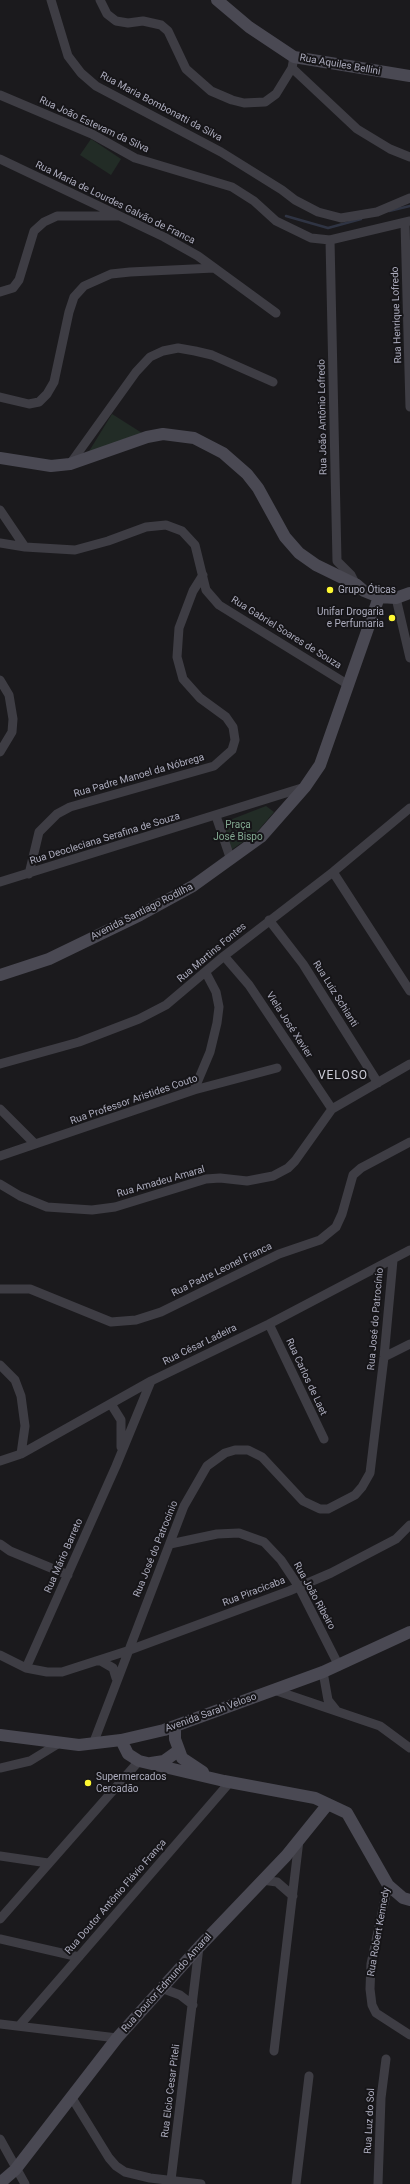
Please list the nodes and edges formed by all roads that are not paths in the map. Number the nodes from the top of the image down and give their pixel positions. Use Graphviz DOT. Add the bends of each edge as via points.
graph roads {
  1 [pos="50,0"];
  2 [pos="100,0"];
  3 [pos="217,0"];
  4 [pos="293,62"];
  5 [pos="410,76"];
  6 [pos="0,94"];
  7 [pos="410,157"];
  8 [pos="0,159"];
  9 [pos="410,198"];
  10 [pos="120,216"];
  11 [pos="408,222"];
  12 [pos="330,240"];
  13 [pos="214,268"];
  14 [pos="0,292"];
  15 [pos="276,313"];
  16 [pos="273,382"];
  17 [pos="0,397"];
  18 [pos="410,408"];
  19 [pos="0,458"];
  20 [pos="70,464"];
  21 [pos="0,510"];
  22 [pos="0,543"];
  23 [pos="25,547"];
  24 [pos="203,575"];
  25 [pos="356,585"];
  26 [pos="410,593"];
  27 [pos="379,597"];
  28 [pos="396,598"];
  29 [pos="410,658"];
  30 [pos="0,680"];
  31 [pos="347,684"];
  32 [pos="0,752"];
  33 [pos="305,787"];
  34 [pos="410,808"];
  35 [pos="216,816"];
  36 [pos="231,860"];
  37 [pos="333,872"];
  38 [pos="29,874"];
  39 [pos="0,882"];
  40 [pos="269,920"];
  41 [pos="224,956"];
  42 [pos="206,973"];
  43 [pos="0,975"];
  44 [pos="410,991"];
  45 [pos="0,1064"];
  46 [pos="410,1064"];
  47 [pos="277,1068"];
  48 [pos="378,1082"];
  49 [pos="194,1090"];
  50 [pos="0,1109"];
  51 [pos="332,1109"];
  52 [pos="410,1142"];
  53 [pos="34,1143"];
  54 [pos="0,1156"];
  55 [pos="0,1184"];
  56 [pos="410,1250"];
  57 [pos="393,1260"];
  58 [pos="0,1289"];
  59 [pos="269,1324"];
  60 [pos="410,1344"];
  61 [pos="384,1357"];
  62 [pos="0,1365"];
  63 [pos="151,1381"];
  64 [pos="110,1404"];
  65 [pos="324,1439"];
  66 [pos="121,1453"];
  67 [pos="21,1454"];
  68 [pos="0,1462"];
  69 [pos="410,1524"];
  70 [pos="0,1544"];
  71 [pos="170,1544"];
  72 [pos="68,1575"];
  73 [pos="299,1587"];
  74 [pos="410,1632"];
  75 [pos="127,1651"];
  76 [pos="0,1655"];
  77 [pos="96,1661"];
  78 [pos="339,1666"];
  79 [pos="26,1668"];
  80 [pos="323,1672"];
  81 [pos="116,1678"];
  82 [pos="274,1690"];
  83 [pos="336,1710"];
  84 [pos="175,1727"];
  85 [pos="0,1735"];
  86 [pos="120,1740"];
  87 [pos="61,1742"];
  88 [pos="93,1744"];
  89 [pos="410,1748"];
  90 [pos="178,1751"];
  91 [pos="143,1762"];
  92 [pos="0,1768"];
  93 [pos="216,1779"];
  94 [pos="230,1782"];
  95 [pos="328,1804"];
  96 [pos="299,1840"];
  97 [pos="0,1856"];
  98 [pos="48,1863"];
  99 [pos="262,1880"];
  100 [pos="388,1885"];
  101 [pos="293,1896"];
  102 [pos="410,1900"];
  103 [pos="0,1919"];
  104 [pos="0,1939"];
  105 [pos="199,1947"];
  106 [pos="79,1957"];
  107 [pos="161,1988"];
  108 [pos="193,2005"];
  109 [pos="0,2024"];
  110 [pos="19,2026"];
  111 [pos="410,2035"];
  112 [pos="117,2038"];
  113 [pos="274,2051"];
  114 [pos="386,2059"];
  115 [pos="309,2076"];
  116 [pos="72,2098"];
  117 [pos="0,2139"];
  118 [pos="15,2170"];
  119 [pos="171,2180"];
  120 [pos="297,2180"];
  121 [pos="0,2183"];
  122 [pos="25,2184"];
  123 [pos="201,2184"];
  124 [pos="378,2184"];
  1 -- 9 [label="street, Rua Maria Bombonatti da Silva" via="68,56 81,73 96,86 200,140 295,200 318,212 341,218 377,212"];
  2 -- 4 [label="street" via="107,14 116,21 128,24 143,21 161,25 168,31 186,70 211,91 232,100 244,103 266,102 282,88"];
  3 -- 4 [label="main road, Rua Aquiles Bellini"];
  4 -- 5 [label="main road, Rua Aquiles Bellini"];
  4 -- 7 [label="street" via="357,129 390,149"];
  6 -- 12 [label="street, Rua João Estevam da Silva" via="92,134 135,158 232,187 276,220 311,238"];
  8 -- 10 [label="street, Rua Maria de Lourdes Galvão de Franca"];
  10 -- 13 [label="street, Rua Maria de Lourdes Galvão de Franca" via="191,252"];
  10 -- 14 [label="street" via="57,216 44,222 34,231 19,280 13,288"];
  11 -- 12 [label="street, Rua João Estevam da Silva"];
  11 -- 18 [label="street, Rua Henrique Lofredo"];
  12 -- 25 [label="street, Rua João Antônio Lofredo" via="337,562 351,575"];
  13 -- 15 [label="street, Rua Maria de Lourdes Galvão de Franca"];
  13 -- 17 [label="street" via="111,274 84,286 74,297 54,382 47,394 39,402 29,404"];
  16 -- 20 [label="street" via="212,355 178,348 163,351 150,357 136,372"];
  19 -- 20 [label="main road" via="51,466"];
  20 -- 25 [label="main road" via="148,437 163,434 194,438 223,453 247,474 258,488 285,537 299,553 316,565"];
  21 -- 23 [label="street"];
  22 -- 23 [label="street, Rua Gabriel Soares de Souza"];
  23 -- 24 [label="street, Rua Gabriel Soares de Souza" via="75,550 146,527 166,526 182,531 195,545"];
  24 -- 31 [label="street, Rua Gabriel Soares de Souza" via="206,590 219,604"];
  24 -- 38 [label="street, Rua Padre Manoel da Nóbrega" via="193,591 179,628 177,657 183,679 200,698 226,717 233,727 235,740 232,750 214,766 70,807 57,814 39,832"];
  25 -- 27 [label="main road"];
  26 -- 28 [label="main road"];
  27 -- 28 [label="main road"];
  27 -- 31 [label="main road, Avenida Santiago Rodilha"];
  28 -- 29 [label="street"];
  30 -- 32 [label="street" via="9,695 13,719 12,732"];
  31 -- 33 [label="main road, Avenida Santiago Rodilha" via="326,752"];
  33 -- 35 [label="street, Rua Deocleciana Serafina de Souza"];
  33 -- 36 [label="main road, Avenida Santiago Rodilha" via="261,837"];
  34 -- 37 [label="street, Rua Martins Fontes"];
  35 -- 36 [label="street"];
  35 -- 38 [label="street, Rua Deocleciana Serafina de Souza"];
  36 -- 43 [label="main road, Avenida Santiago Rodilha" via="193,886 140,915 49,959"];
  37 -- 40 [label="street, Rua Martins Fontes"];
  37 -- 44 [label="street"];
  38 -- 39 [label="street, Rua Deocleciana Serafina de Souza"];
  40 -- 41 [label="street, Rua Martins Fontes"];
  40 -- 48 [label="street, Rua Luiz Schianti" via="303,964"];
  41 -- 42 [label="street, Rua Martins Fontes"];
  41 -- 51 [label="street, Viela José Xavier" via="249,984"];
  42 -- 45 [label="street, Rua Martins Fontes" via="166,1005 139,1019 79,1042"];
  42 -- 49 [label="street" via="216,992 218,1012 210,1052"];
  46 -- 48 [label="street, Rua Amadeu Amaral"];
  47 -- 49 [label="street, Rua Professor Aristides Couto"];
  48 -- 51 [label="street, Rua Amadeu Amaral"];
  49 -- 53 [label="street, Rua Professor Aristides Couto" via="94,1126"];
  50 -- 53 [label="street"];
  51 -- 55 [label="street, Rua Amadeu Amaral" via="295,1161 273,1176 247,1181 206,1179 115,1207 92,1210 47,1207"];
  52 -- 58 [label="street, Rua Padre Leonel Franca" via="361,1168 353,1175 336,1227 320,1240 279,1254 161,1312 136,1320 110,1322 30,1289"];
  53 -- 54 [label="street, Rua Professor Aristides Couto"];
  56 -- 57 [label="street, Rua César Ladeira"];
  57 -- 59 [label="street, Rua César Ladeira"];
  57 -- 61 [label="street, Rua José do Patrocínio"];
  59 -- 63 [label="street, Rua César Ladeira"];
  59 -- 65 [label="street, Rua Carlos de Laet"];
  60 -- 61 [label="street"];
  61 -- 71 [label="street, Rua José do Patrocínio" via="370,1473 355,1495 328,1509 320,1509 303,1502 262,1457 248,1450 235,1450 225,1453 207,1466 184,1506"];
  62 -- 67 [label="street" via="15,1380 21,1396 25,1426"];
  63 -- 64 [label="street, Rua César Ladeira"];
  63 -- 66 [label="street, Rua Mário Barreto"];
  64 -- 66 [label="street, Rua Mário Barreto" via="121,1420"];
  64 -- 67 [label="street, Rua César Ladeira"];
  66 -- 72 [label="street, Rua Mário Barreto"];
  67 -- 68 [label="street, Rua César Ladeira"];
  69 -- 73 [label="street, Rua Piracicaba" via="396,1539"];
  70 -- 72 [label="street" via="10,1551"];
  71 -- 73 [label="street, Rua João Ribeiro" via="217,1534 238,1533 254,1537 273,1550"];
  71 -- 75 [label="street, Rua José do Patrocínio"];
  72 -- 79 [label="street, Rua Mário Barreto"];
  73 -- 75 [label="street, Rua Piracicaba"];
  73 -- 78 [label="street, Rua João Ribeiro"];
  74 -- 78 [label="main road, Avenida Sarah Veloso"];
  75 -- 77 [label="street, Rua Piracicaba"];
  75 -- 81 [label="street, Rua José do Patrocínio"];
  76 -- 79 [label="street, Rua Piracicaba"];
  77 -- 79 [label="street, Rua Piracicaba" via="62,1672"];
  77 -- 81 [label="street" via="113,1668"];
  78 -- 80 [label="main road, Avenida Sarah Veloso"];
  80 -- 82 [label="main road, Avenida Sarah Veloso"];
  80 -- 83 [label="street" via="328,1700"];
  81 -- 88 [label="street, Rua José do Patrocínio"];
  82 -- 83 [label="street"];
  82 -- 84 [label="main road, Avenida Sarah Veloso"];
  83 -- 89 [label="street" via="380,1726"];
  84 -- 86 [label="main road, Avenida Sarah Veloso"];
  84 -- 90 [label="main road"];
  85 -- 87 [label="main road, Avenida Sarah Veloso"];
  86 -- 88 [label="main road, Avenida Sarah Veloso"];
  86 -- 91 [label="main road, Rua Robert Kennedy" via="128,1754"];
  87 -- 88 [label="main road, Avenida Sarah Veloso"];
  87 -- 92 [label="street" via="30,1761"];
  90 -- 91 [label="main road" via="164,1761"];
  90 -- 93 [label="main road, Rua Robert Kennedy" via="186,1763"];
  91 -- 93 [label="main road, Rua Robert Kennedy"];
  91 -- 98 [label="street"];
  93 -- 94 [label="main road, Rua Robert Kennedy"];
  94 -- 95 [label="main road, Rua Robert Kennedy" via="315,1798"];
  94 -- 106 [label="street, Rua Doutor Antônio Flávio França"];
  95 -- 96 [label="main road, Rua Doutor Edmundo Amaral"];
  95 -- 100 [label="main road, Rua Robert Kennedy" via="347,1814"];
  96 -- 99 [label="main road, Rua Doutor Edmundo Amaral"];
  96 -- 101 [label="street"];
  97 -- 98 [label="street"];
  98 -- 103 [label="street"];
  99 -- 101 [label="street" via="277,1882"];
  99 -- 105 [label="main road, Rua Doutor Edmundo Amaral"];
  100 -- 102 [label="main road" via="403,1898"];
  100 -- 111 [label="street, Rua Robert Kennedy" via="371,1964 372,2005 376,2013"];
  101 -- 113 [label="street"];
  104 -- 106 [label="street"];
  105 -- 107 [label="main road, Rua Doutor Edmundo Amaral"];
  105 -- 108 [label="street, Rua Elcio Cesar Piteli"];
  106 -- 110 [label="street, Rua Doutor Antônio Flávio França"];
  107 -- 108 [label="street" via="180,1995"];
  107 -- 112 [label="main road, Rua Doutor Edmundo Amaral"];
  108 -- 119 [label="street, Rua Elcio Cesar Piteli"];
  109 -- 110 [label="street"];
  110 -- 112 [label="street"];
  112 -- 116 [label="main road, Rua Doutor Edmundo Amaral"];
  114 -- 124 [label="street, Rua Luz do Sol" via="381,2098"];
  115 -- 120 [label="street"];
  116 -- 118 [label="main road, Rua Doutor Edmundo Amaral"];
  116 -- 119 [label="street" via="116,2166 125,2172"];
  117 -- 118 [label="street"];
  118 -- 121 [label="main road, Rua Doutor Edmundo Amaral"];
  118 -- 122 [label="street"];
  119 -- 123 [label="street"];
}
